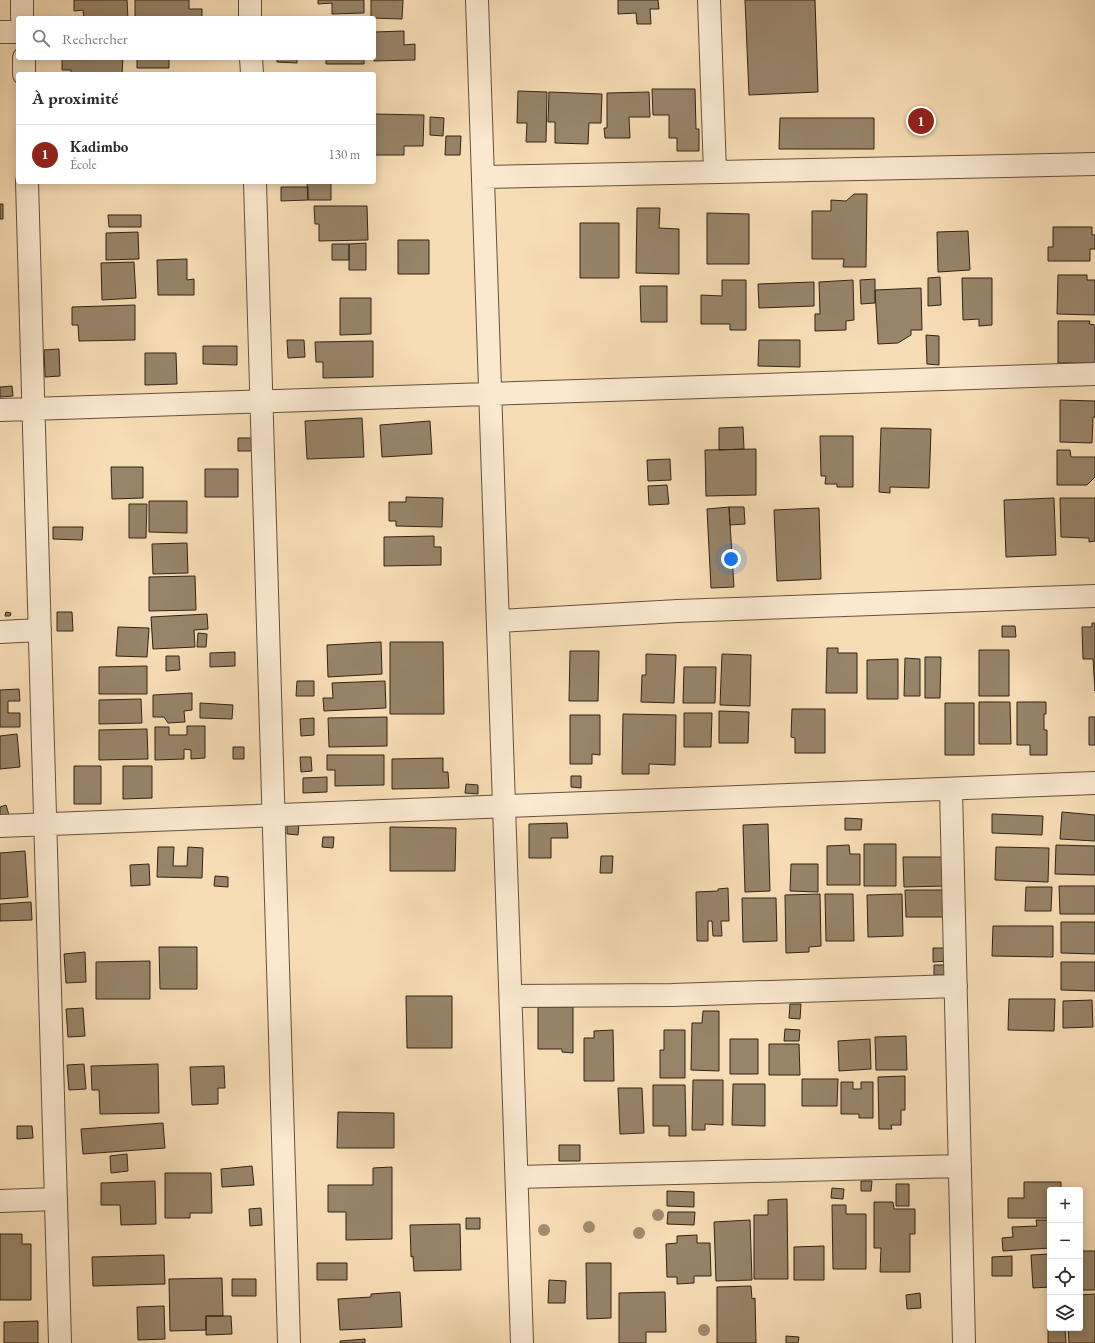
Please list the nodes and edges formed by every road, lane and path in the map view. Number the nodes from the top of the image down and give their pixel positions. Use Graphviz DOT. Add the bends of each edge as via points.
graph roads {
  1 [pos="22,0"];
  2 [pos="250,0"];
  3 [pos="477,0"];
  4 [pos="709,0"];
  5 [pos="22,16"];
  6 [pos="250,16"];
  7 [pos="0,32"];
  8 [pos="16,32"];
  9 [pos="24,60"];
  10 [pos="251,60"];
  11 [pos="24,72"];
  12 [pos="252,72"];
  13 [pos="1095,164"];
  14 [pos="714,172"];
  15 [pos="483,177"];
  16 [pos="27,184"];
  17 [pos="255,184"];
  18 [pos="1095,374"];
  19 [pos="490,394"];
  20 [pos="261,402"];
  21 [pos="34,409"];
  22 [pos="0,410"];
  23 [pos="1095,596"];
  24 [pos="498,621"];
  25 [pos="40,630"];
  26 [pos="0,632"];
  27 [pos="1095,783"];
  28 [pos="952,789"];
  29 [pos="504,806"];
  30 [pos="273,815"];
  31 [pos="45,824"];
  32 [pos="0,826"];
  33 [pos="956,986"];
  34 [pos="511,996"];
  35 [pos="960,1166"];
  36 [pos="517,1177"];
  37 [pos="56,1199"];
  38 [pos="0,1201"];
  39 [pos="60,1343"];
  40 [pos="289,1343"];
  41 [pos="522,1343"];
  42 [pos="964,1343"];
  1 -- 5 [label="street"];
  2 -- 6 [label="street"];
  3 -- 15 [label="street"];
  4 -- 14 [label="street"];
  7 -- 8 [label="street"];
  9 -- 11 [label="street"];
  10 -- 12 [label="street"];
  13 -- 14 [label="street"];
  14 -- 15 [label="street"];
  15 -- 19 [label="street"];
  16 -- 21 [label="street"];
  17 -- 20 [label="street"];
  18 -- 19 [label="street"];
  19 -- 20 [label="street"];
  19 -- 24 [label="street"];
  20 -- 21 [label="street"];
  20 -- 30 [label="street"];
  21 -- 22 [label="street"];
  21 -- 25 [label="street"];
  23 -- 24 [label="street" via="678,611"];
  24 -- 29 [label="street"];
  25 -- 26 [label="street"];
  25 -- 31 [label="street"];
  27 -- 28 [label="street"];
  28 -- 29 [label="street"];
  28 -- 33 [label="street"];
  29 -- 30 [label="street"];
  29 -- 34 [label="street"];
  30 -- 31 [label="street"];
  30 -- 40 [label="street"];
  31 -- 32 [label="street"];
  31 -- 37 [label="street"];
  33 -- 34 [label="street"];
  33 -- 35 [label="street"];
  34 -- 36 [label="street"];
  35 -- 36 [label="street"];
  35 -- 42 [label="street"];
  36 -- 41 [label="street"];
  37 -- 38 [label="street"];
  37 -- 39 [label="street"];
}
